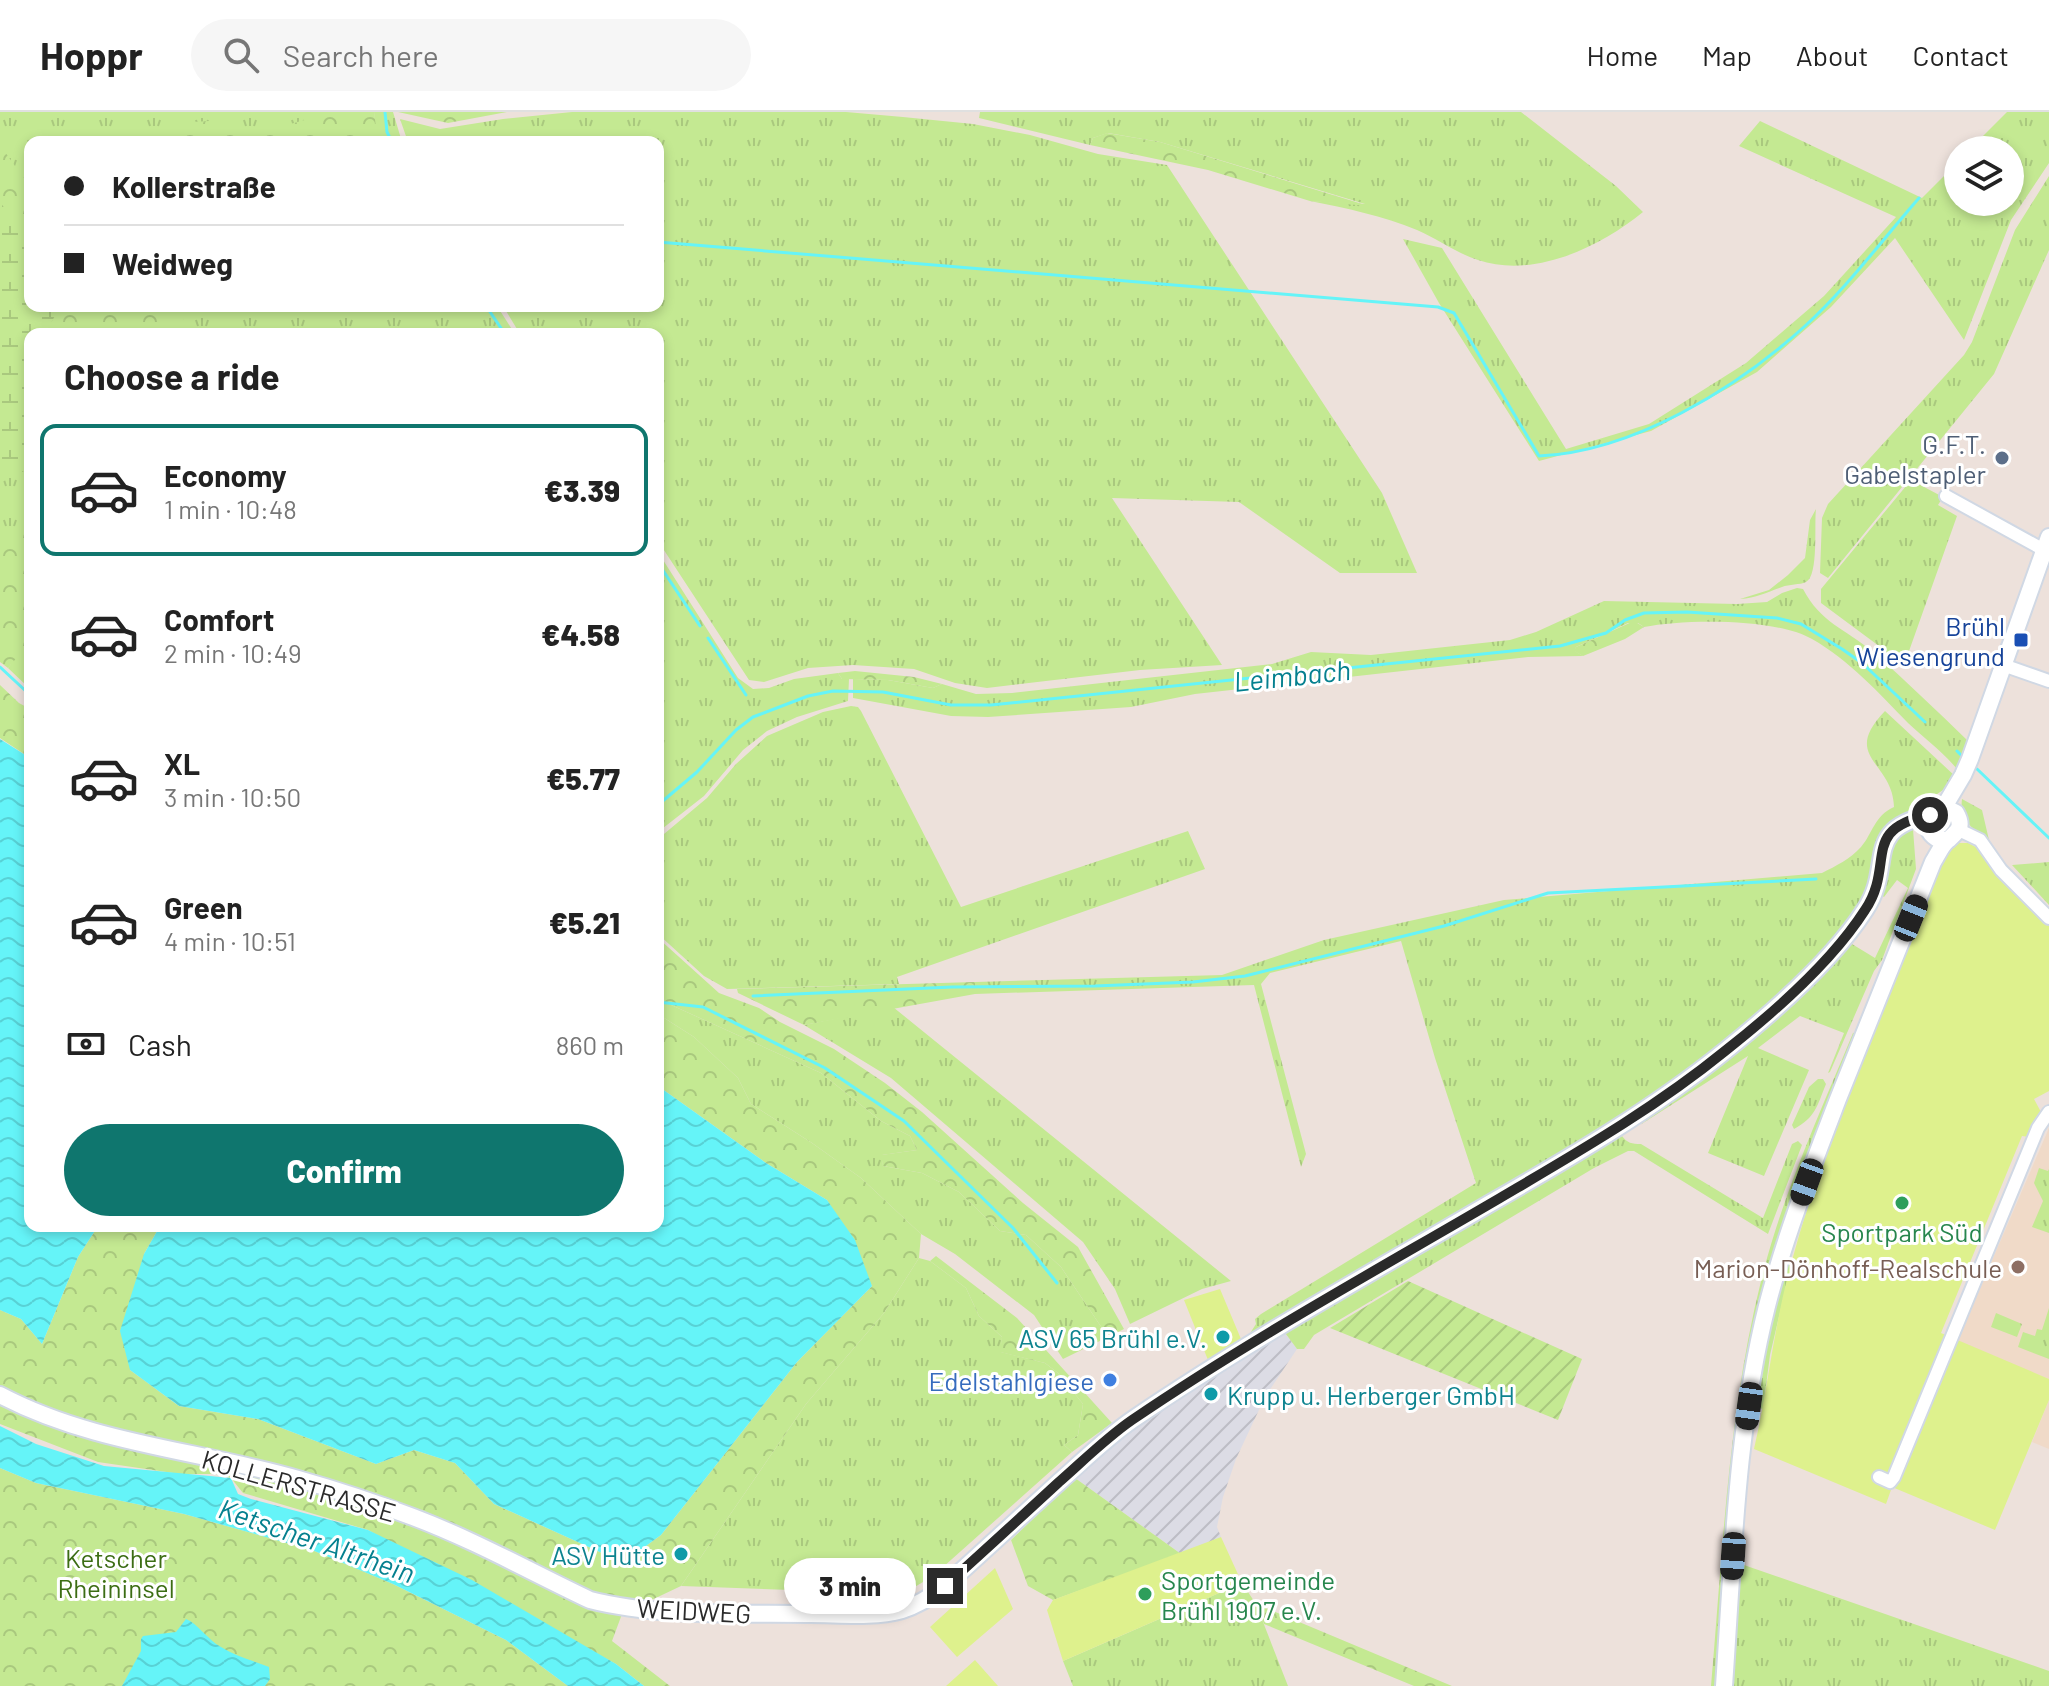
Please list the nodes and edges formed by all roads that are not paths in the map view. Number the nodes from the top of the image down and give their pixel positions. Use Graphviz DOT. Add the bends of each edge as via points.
graph roads {
  1 [pos="1946,496"];
  2 [pos="2047,543"];
  3 [pos="2003,665"];
  4 [pos="2049,681"];
  5 [pos="1943,824"];
  6 [pos="2049,918"];
  7 [pos="2049,1112"];
  8 [pos="0,1395"];
  9 [pos="1885,1483"];
  10 [pos="590,1600"];
  11 [pos="1724,1686"];
  1 -- 2 [label="street"];
  2 -- 3 [label="main road"];
  3 -- 4 [label="street"];
  3 -- 5 [label="main road"];
  5 -- 6 [label="street" via="1980,840 2001,870"];
  5 -- 10 [label="main road, WEIDWEG" via="1906,820 1895,828 1885,840 1880,878 1865,910 1806,978 1725,1052 1634,1119 1256,1341 1131,1421 931,1596 903,1610 865,1615 655,1610"];
  5 -- 11 [label="main road" via="1782,1255 1760,1340 1742,1462"];
  7 -- 9 [label="street" via="1894,1477"];
  8 -- 10 [label="main road, KOLLERSTRASSE" via="97,1434 296,1478 404,1514"];
}
